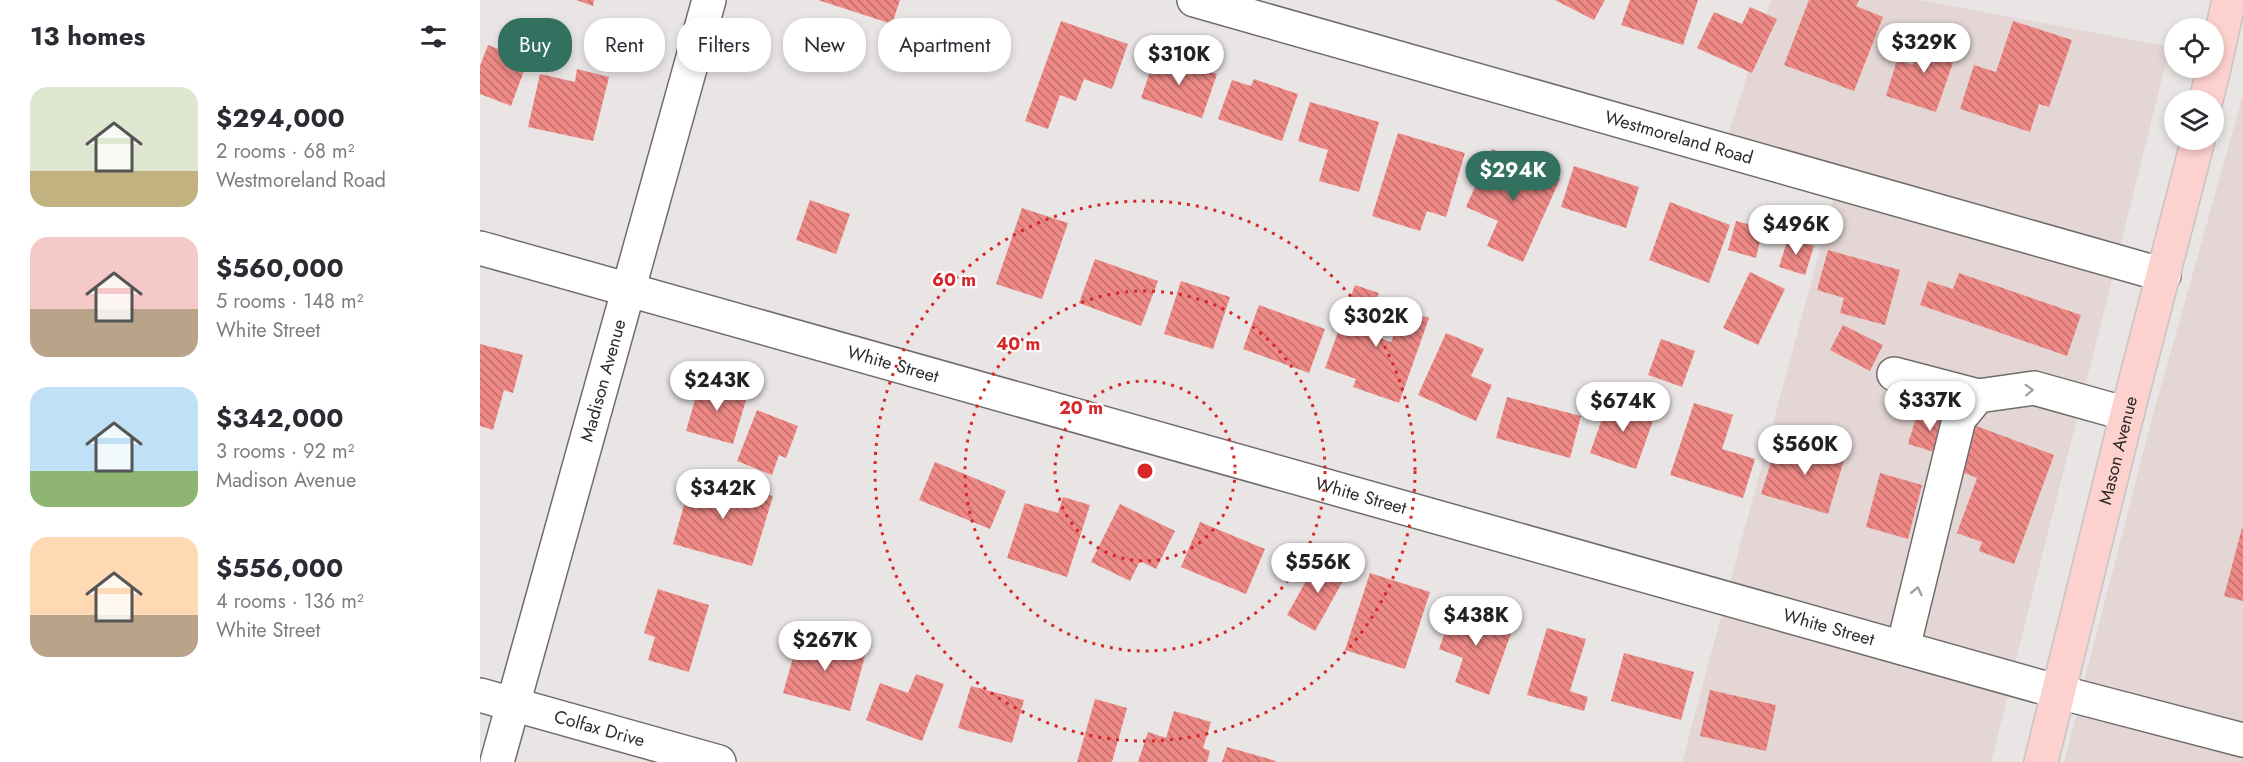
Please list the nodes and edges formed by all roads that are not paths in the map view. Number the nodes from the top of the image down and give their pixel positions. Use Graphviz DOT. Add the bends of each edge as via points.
graph roads {
  1 [pos="709,0"];
  2 [pos="1194,0"];
  3 [pos="2229,0"];
  4 [pos="2224,22"];
  5 [pos="2195,150"];
  6 [pos="480,248"];
  7 [pos="2164,275"];
  8 [pos="629,290"];
  9 [pos="1894,374"];
  10 [pos="1978,396"];
  11 [pos="2127,414"];
  12 [pos="1903,648"];
  13 [pos="2059,692"];
  14 [pos="480,695"];
  15 [pos="512,705"];
  16 [pos="2243,740"];
  17 [pos="496,762"];
  18 [pos="719,762"];
  19 [pos="2041,762"];
  1 -- 8 [label="street, Madison Avenue"];
  2 -- 7 [label="street, Westmoreland Road"];
  3 -- 4 [label="main road"];
  5 -- 7 [label="main road, Mason Avenue"];
  6 -- 8 [label="street, White Street"];
  7 -- 11 [label="main road, Mason Avenue"];
  8 -- 12 [label="street, White Street"];
  8 -- 15 [label="street, Madison Avenue"];
  9 -- 10 [label="street"];
  10 -- 11 [label="street, one-way" via="2034,388"];
  12 -- 10 [label="street, one-way" via="1959,419"];
  11 -- 13 [label="main road, Mason Avenue"];
  12 -- 13 [label="street, White Street"];
  13 -- 16 [label="street, White Street"];
  13 -- 19 [label="main road, Mason Avenue"];
  14 -- 15 [label="street, Colfax Drive"];
  15 -- 17 [label="street, Madison Avenue"];
  15 -- 18 [label="street, Colfax Drive"];
}
